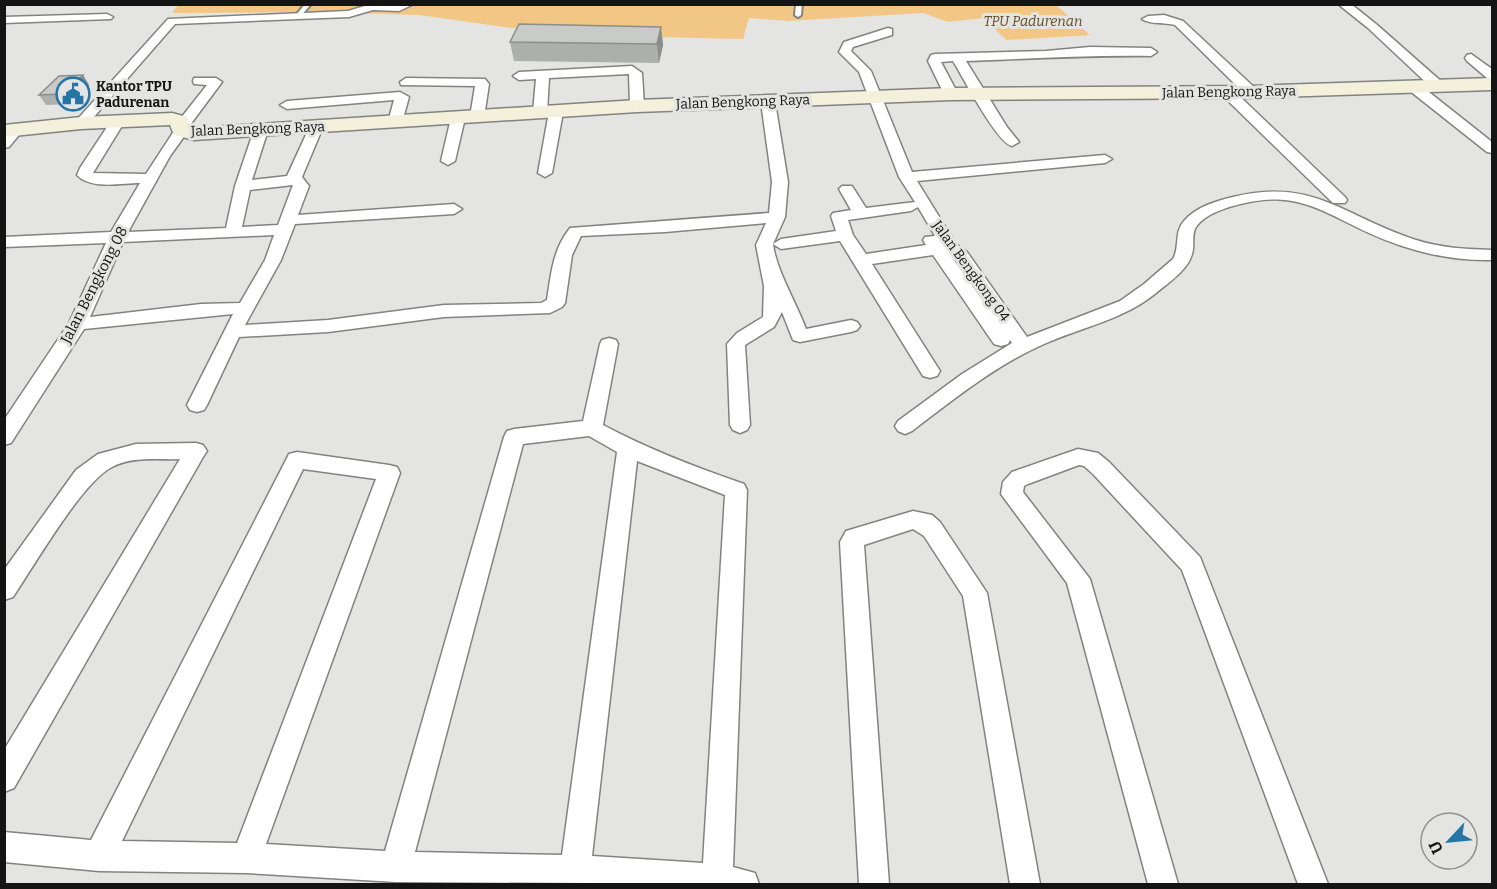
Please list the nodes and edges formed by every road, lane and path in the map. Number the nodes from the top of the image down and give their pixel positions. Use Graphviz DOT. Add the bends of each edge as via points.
graph roads {
  1 [pos="309,4"];
  2 [pos="408,4"];
  3 [pos="799,4"];
  4 [pos="1343,4"];
  5 [pos="19,8"];
  6 [pos="4,15"];
  7 [pos="299,15"];
  8 [pos="798,15"];
  9 [pos="107,17"];
  10 [pos="1148,19"];
  11 [pos="4,20"];
  12 [pos="888,32"];
  13 [pos="1151,52"];
  14 [pos="957,57"];
  15 [pos="1471,58"];
  16 [pos="543,75"];
  17 [pos="1492,75"];
  18 [pos="519,76"];
  19 [pos="199,81"];
  20 [pos="406,81"];
  21 [pos="1492,84"];
  22 [pos="1438,86"];
  23 [pos="1415,88"];
  24 [pos="1227,92"];
  25 [pos="1251,92"];
  26 [pos="951,94"];
  27 [pos="979,94"];
  28 [pos="875,98"];
  29 [pos="768,102"];
  30 [pos="287,105"];
  31 [pos="636,106"];
  32 [pos="548,112"];
  33 [pos="468,118"];
  34 [pos="118,122"];
  35 [pos="395,122"];
  36 [pos="81,123"];
  37 [pos="316,127"];
  38 [pos="182,129"];
  39 [pos="261,130"];
  40 [pos="9,135"];
  41 [pos="1012,142"];
  42 [pos="1492,149"];
  43 [pos="1105,159"];
  44 [pos="448,161"];
  45 [pos="545,173"];
  46 [pos="907,177"];
  47 [pos="151,178"];
  48 [pos="293,180"];
  49 [pos="243,186"];
  50 [pos="847,189"];
  51 [pos="1339,200"];
  52 [pos="911,206"];
  53 [pos="454,209"];
  54 [pos="861,213"];
  55 [pos="777,217"];
  56 [pos="285,225"];
  57 [pos="923,228"];
  58 [pos="233,232"];
  59 [pos="845,235"];
  60 [pos="117,237"];
  61 [pos="4,242"];
  62 [pos="781,244"];
  63 [pos="944,248"];
  64 [pos="1492,255"];
  65 [pos="861,260"];
  66 [pos="771,271"];
  67 [pos="247,308"];
  68 [pos="78,324"];
  69 [pos="235,326"];
  70 [pos="851,326"];
  71 [pos="1001,340"];
  72 [pos="609,344"];
  73 [pos="1024,346"];
  74 [pos="930,371"];
  75 [pos="197,405"];
  76 [pos="740,424"];
  77 [pos="905,426"];
  78 [pos="592,428"];
  79 [pos="4,436"];
  80 [pos="628,448"];
  81 [pos="4,590"];
  82 [pos="4,778"];
  83 [pos="4,847"];
  84 [pos="99,856"];
  85 [pos="246,858"];
  86 [pos="396,867"];
  87 [pos="575,870"];
  88 [pos="483,877"];
  89 [pos="730,882"];
  90 [pos="874,885"];
  91 [pos="1025,885"];
  92 [pos="1163,885"];
  93 [pos="1313,885"];
  1 -- 7 [label="lane"];
  2 -- 7 [label="street" via="399,9 372,7 354,14"];
  3 -- 8 [label="lane"];
  4 -- 22 [label="street"];
  5 -- 6 [label="street"];
  7 -- 36 [label="street" via="172,21"];
  9 -- 11 [label="street"];
  10 -- 25 [label="street" via="1164,18 1179,23"];
  12 -- 28 [label="street, Jalan Bengkong 04" via="848,45 845,52 865,71"];
  13 -- 14 [label="street"];
  14 -- 26 [label="street" via="934,61"];
  14 -- 27 [label="street"];
  15 -- 17 [label="street"];
  16 -- 18 [label="street"];
  16 -- 31 [label="street" via="632,70 636,73"];
  16 -- 32 [label="street"];
  19 -- 38 [label="street, Jalan Bengkong 08" via="216,82"];
  20 -- 33 [label="street" via="480,82"];
  21 -- 22 [label="street, Jalan Bengkong Raya"];
  22 -- 23 [label="street, Jalan Bengkong Raya"];
  23 -- 25 [label="street, Jalan Bengkong Raya"];
  23 -- 42 [label="street"];
  24 -- 25 [label="street, Jalan Bengkong Raya"];
  24 -- 27 [label="street, Jalan Bengkong Raya"];
  24 -- 51 [label="street"];
  26 -- 27 [label="street, Jalan Bengkong Raya"];
  26 -- 28 [label="street, Jalan Bengkong Raya"];
  27 -- 41 [label="street"];
  28 -- 29 [label="street, Jalan Bengkong Raya"];
  28 -- 46 [label="street, Jalan Bengkong 04"];
  29 -- 31 [label="street, Jalan Bengkong Raya"];
  29 -- 55 [label="street" via="780,182"];
  30 -- 35 [label="street" via="400,96"];
  31 -- 32 [label="street, Jalan Bengkong Raya"];
  32 -- 33 [label="street, Jalan Bengkong Raya"];
  32 -- 45 [label="street"];
  33 -- 35 [label="street, Jalan Bengkong Raya"];
  33 -- 44 [label="street"];
  34 -- 36 [label="street, Jalan Bengkong Raya"];
  34 -- 38 [label="street, Jalan Bengkong Raya" via="172,119 178,120"];
  34 -- 47 [label="street" via="85,175 93,179"];
  35 -- 37 [label="street, Jalan Bengkong Raya"];
  36 -- 40 [label="street, Jalan Bengkong Raya"];
  37 -- 39 [label="street, Jalan Bengkong Raya"];
  37 -- 48 [label="street"];
  38 -- 39 [label="street, Jalan Bengkong Raya" via="194,134"];
  38 -- 47 [label="street, Jalan Bengkong 08"];
  39 -- 49 [label="street"];
  43 -- 46 [label="street"];
  46 -- 63 [label="street, Jalan Bengkong 04"];
  47 -- 60 [label="street, Jalan Bengkong 08"];
  48 -- 49 [label="street"];
  48 -- 56 [label="street" via="301,186"];
  49 -- 58 [label="street"];
  50 -- 54 [label="street"];
  52 -- 54 [label="street"];
  53 -- 56 [label="street"];
  54 -- 59 [label="street" via="839,216"];
  55 -- 66 [label="street" via="764,244"];
  55 -- 69 [label="street" via="576,231 561,265 556,303 544,309 444,311 307,328 239,331"];
  56 -- 58 [label="street"];
  56 -- 67 [label="street" via="273,260"];
  57 -- 63 [label="street"];
  58 -- 60 [label="street"];
  59 -- 62 [label="street"];
  59 -- 65 [label="street"];
  60 -- 61 [label="street"];
  60 -- 68 [label="street, Jalan Bengkong 08"];
  63 -- 65 [label="street"];
  63 -- 71 [label="street"];
  63 -- 73 [label="street, Jalan Bengkong 04" via="961,256"];
  64 -- 73 [label="street" via="1443,253 1386,234 1309,200 1265,194 1226,204 1195,219 1186,233 1185,257 1128,304"];
  65 -- 74 [label="street"];
  66 -- 70 [label="street" via="800,336"];
  66 -- 76 [label="street" via="773,316 736,344"];
  67 -- 68 [label="street"];
  67 -- 69 [label="street"];
  68 -- 79 [label="street, Jalan Bengkong 08"];
  69 -- 75 [label="street"];
  72 -- 78 [label="street"];
  73 -- 77 [label="street" via="955,387"];
  78 -- 80 [label="street"];
  78 -- 86 [label="street" via="514,437"];
  80 -- 87 [label="street"];
  80 -- 89 [label="street" via="736,490"];
  81 -- 82 [label="street" via="84,476 106,460 136,452 196,451"];
  83 -- 84 [label="street"];
  84 -- 85 [label="street"];
  84 -- 85 [label="street" via="297,460 389,473"];
  85 -- 86 [label="street"];
  86 -- 88 [label="street"];
  87 -- 88 [label="street"];
  87 -- 89 [label="street"];
  90 -- 91 [label="street" via="852,542 854,538 913,520 932,529 975,593"];
  92 -- 93 [label="street" via="1078,579 1012,494 1014,482 1020,478 1078,457 1090,459 1101,468 1192,564"];
}
